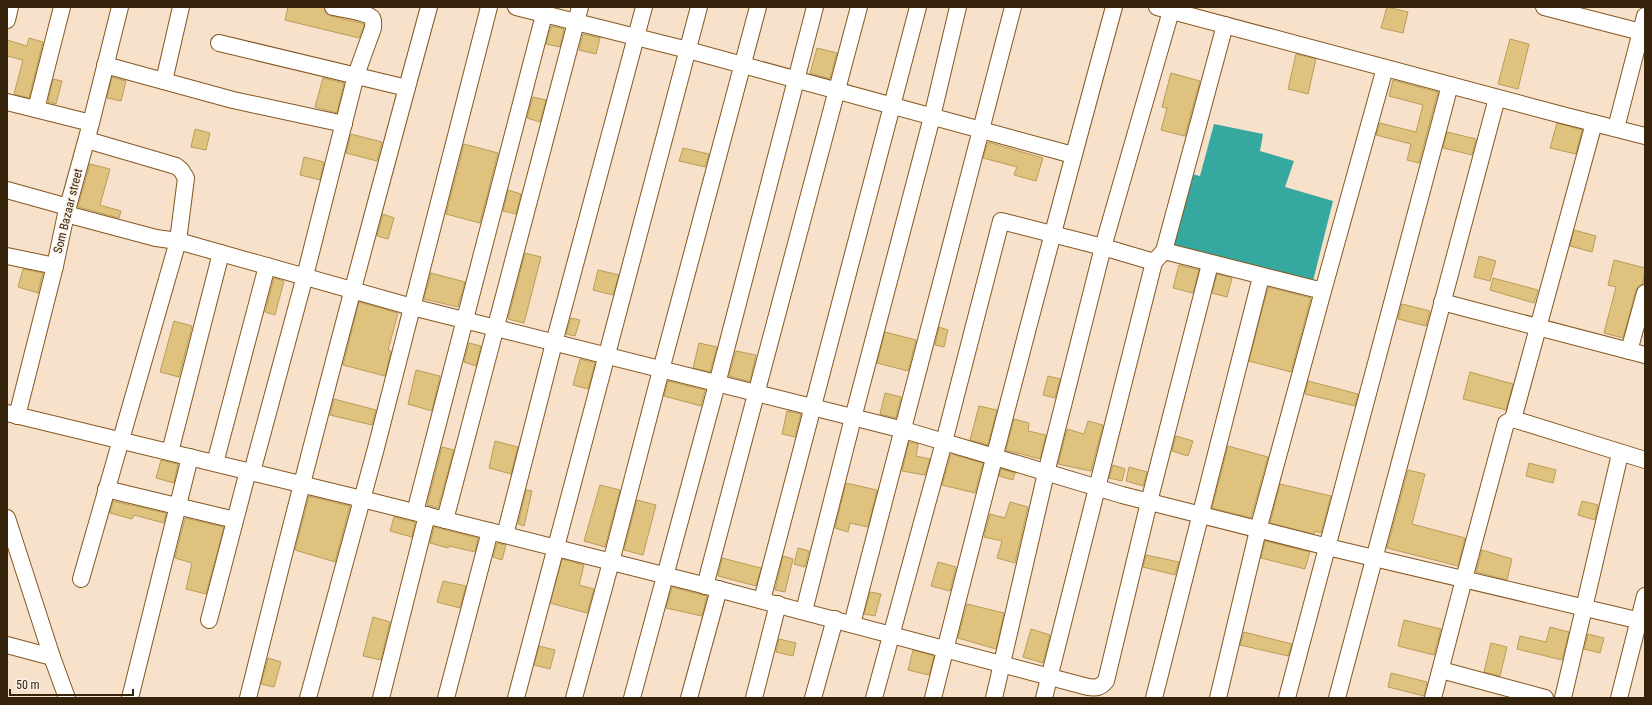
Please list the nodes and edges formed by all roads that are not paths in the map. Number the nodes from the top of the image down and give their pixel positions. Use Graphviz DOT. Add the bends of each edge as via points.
graph roads {
  1 [pos="10,7"];
  2 [pos="62,7"];
  3 [pos="120,7"];
  4 [pos="180,7"];
  5 [pos="333,7"];
  6 [pos="429,7"];
  7 [pos="489,7"];
  8 [pos="516,7"];
  9 [pos="644,7"];
  10 [pos="699,7"];
  11 [pos="758,7"];
  12 [pos="815,7"];
  13 [pos="859,7"];
  14 [pos="918,7"];
  15 [pos="958,7"];
  16 [pos="1014,7"];
  17 [pos="1114,7"];
  18 [pos="1544,7"];
  19 [pos="1164,9"];
  20 [pos="545,10"];
  21 [pos="578,14"];
  22 [pos="1645,16"];
  23 [pos="7,20"];
  24 [pos="1225,25"];
  25 [pos="1641,32"];
  26 [pos="636,37"];
  27 [pos="219,43"];
  28 [pos="688,50"];
  29 [pos="742,65"];
  30 [pos="105,66"];
  31 [pos="1386,68"];
  32 [pos="356,75"];
  33 [pos="797,80"];
  34 [pos="164,82"];
  35 [pos="1450,85"];
  36 [pos="407,88"];
  37 [pos="837,91"];
  38 [pos="1497,98"];
  39 [pos="7,102"];
  40 [pos="892,106"];
  41 [pos="36,109"];
  42 [pos="932,117"];
  43 [pos="91,123"];
  44 [pos="1594,123"];
  45 [pos="344,124"];
  46 [pos="1616,128"];
  47 [pos="981,130"];
  48 [pos="1645,136"];
  49 [pos="87,140"];
  50 [pos="1073,155"];
  51 [pos="7,190"];
  52 [pos="67,210"];
  53 [pos="1052,234"];
  54 [pos="178,241"];
  55 [pos="1103,247"];
  56 [pos="221,253"];
  57 [pos="7,256"];
  58 [pos="1159,257"];
  59 [pos="1210,264"];
  60 [pos="55,266"];
  61 [pos="266,266"];
  62 [pos="305,276"];
  63 [pos="1261,277"];
  64 [pos="352,290"];
  65 [pos="1322,291"];
  66 [pos="1645,293"];
  67 [pos="1442,302"];
  68 [pos="412,307"];
  69 [pos="465,320"];
  70 [pos="1539,327"];
  71 [pos="496,328"];
  72 [pos="554,343"];
  73 [pos="1629,351"];
  74 [pos="1645,355"];
  75 [pos="608,356"];
  76 [pos="661,370"];
  77 [pos="718,384"];
  78 [pos="757,394"];
  79 [pos="813,408"];
  80 [pos="12,414"];
  81 [pos="852,418"];
  82 [pos="1513,419"];
  83 [pos="904,430"];
  84 [pos="120,440"];
  85 [pos="944,442"];
  86 [pos="170,452"];
  87 [pos="1620,454"];
  88 [pos="190,457"];
  89 [pos="993,457"];
  90 [pos="1645,460"];
  91 [pos="215,463"];
  92 [pos="250,472"];
  93 [pos="1046,473"];
  94 [pos="301,484"];
  95 [pos="1096,488"];
  96 [pos="106,489"];
  97 [pos="362,499"];
  98 [pos="1149,502"];
  99 [pos="178,506"];
  100 [pos="421,514"];
  101 [pos="1201,515"];
  102 [pos="7,518"];
  103 [pos="235,520"];
  104 [pos="445,520"];
  105 [pos="1258,530"];
  106 [pos="490,531"];
  107 [pos="506,535"];
  108 [pos="1327,547"];
  109 [pos="555,548"];
  110 [pos="1374,558"];
  111 [pos="612,562"];
  112 [pos="665,575"];
  113 [pos="81,579"];
  114 [pos="1464,579"];
  115 [pos="712,587"];
  116 [pos="1645,596"];
  117 [pos="762,600"];
  118 [pos="778,604"];
  119 [pos="1584,608"];
  120 [pos="804,611"];
  121 [pos="836,619"];
  122 [pos="209,620"];
  123 [pos="1642,622"];
  124 [pos="852,624"];
  125 [pos="891,634"];
  126 [pos="7,645"];
  127 [pos="945,649"];
  128 [pos="52,657"];
  129 [pos="1002,665"];
  130 [pos="1441,670"];
  131 [pos="1050,676"];
  132 [pos="67,698"];
  133 [pos="130,698"];
  134 [pos="248,698"];
  135 [pos="308,698"];
  136 [pos="381,698"];
  137 [pos="446,698"];
  138 [pos="516,698"];
  139 [pos="574,698"];
  140 [pos="632,698"];
  141 [pos="689,698"];
  142 [pos="754,698"];
  143 [pos="813,698"];
  144 [pos="874,698"];
  145 [pos="933,698"];
  146 [pos="994,698"];
  147 [pos="1044,698"];
  148 [pos="1154,698"];
  149 [pos="1218,698"];
  150 [pos="1287,698"];
  151 [pos="1337,698"];
  152 [pos="1434,698"];
  153 [pos="1545,698"];
  154 [pos="1563,698"];
  155 [pos="1619,698"];
  1 -- 23 [label="street"];
  2 -- 41 [label="street"];
  3 -- 30 [label="street, Som Bazaar street"];
  4 -- 34 [label="street"];
  5 -- 32 [label="street" via="373,19 373,28"];
  6 -- 36 [label="street"];
  7 -- 68 [label="street"];
  8 -- 20 [label="street"];
  9 -- 26 [label="street"];
  10 -- 28 [label="street"];
  11 -- 29 [label="street"];
  12 -- 33 [label="street"];
  13 -- 37 [label="street"];
  14 -- 40 [label="street"];
  15 -- 42 [label="street"];
  16 -- 47 [label="street"];
  17 -- 50 [label="street"];
  18 -- 25 [label="street"];
  19 -- 24 [label="street"];
  19 -- 55 [label="street"];
  20 -- 21 [label="street"];
  20 -- 69 [label="street"];
  21 -- 26 [label="street"];
  21 -- 71 [label="street"];
  22 -- 25 [label="street"];
  24 -- 31 [label="street"];
  24 -- 58 [label="street"];
  25 -- 46 [label="street"];
  26 -- 28 [label="street"];
  26 -- 72 [label="street"];
  27 -- 32 [label="street"];
  28 -- 29 [label="street"];
  28 -- 75 [label="street"];
  29 -- 33 [label="street"];
  29 -- 76 [label="street"];
  30 -- 34 [label="street"];
  30 -- 43 [label="street, Som Bazaar street"];
  31 -- 35 [label="street"];
  31 -- 65 [label="street"];
  32 -- 36 [label="street"];
  32 -- 45 [label="street"];
  33 -- 37 [label="street"];
  33 -- 77 [label="street"];
  34 -- 45 [label="street"];
  35 -- 38 [label="street"];
  35 -- 108 [label="street"];
  36 -- 64 [label="street"];
  37 -- 40 [label="street"];
  37 -- 78 [label="street"];
  38 -- 44 [label="street"];
  38 -- 67 [label="street"];
  39 -- 41 [label="street"];
  40 -- 42 [label="street"];
  40 -- 79 [label="street"];
  41 -- 43 [label="street"];
  42 -- 47 [label="street"];
  42 -- 81 [label="street"];
  43 -- 49 [label="street, Som Bazaar street"];
  44 -- 46 [label="street"];
  44 -- 70 [label="street"];
  45 -- 62 [label="street"];
  46 -- 48 [label="street"];
  47 -- 50 [label="street"];
  47 -- 83 [label="street"];
  49 -- 52 [label="street, Som Bazaar street"];
  49 -- 54 [label="street" via="176,166 181,170 186,178"];
  50 -- 53 [label="street"];
  51 -- 52 [label="street"];
  52 -- 54 [label="street" via="156,238"];
  52 -- 60 [label="street, Som Bazaar street"];
  53 -- 55 [label="street"];
  53 -- 85 [label="street" via="1000,222"];
  53 -- 89 [label="street"];
  54 -- 56 [label="street"];
  54 -- 84 [label="street"];
  55 -- 58 [label="street"];
  55 -- 93 [label="street"];
  56 -- 61 [label="street"];
  56 -- 86 [label="street"];
  57 -- 60 [label="street"];
  58 -- 59 [label="street"];
  58 -- 95 [label="street"];
  59 -- 63 [label="street"];
  59 -- 98 [label="street"];
  60 -- 80 [label="street, Som Bazaar street"];
  61 -- 62 [label="street"];
  61 -- 91 [label="street"];
  62 -- 64 [label="street"];
  62 -- 92 [label="street"];
  63 -- 65 [label="street"];
  63 -- 101 [label="street"];
  64 -- 68 [label="street"];
  64 -- 94 [label="street"];
  65 -- 105 [label="street"];
  66 -- 73 [label="street"];
  67 -- 70 [label="street"];
  67 -- 110 [label="street"];
  68 -- 69 [label="street"];
  68 -- 97 [label="street"];
  69 -- 71 [label="street"];
  69 -- 100 [label="street"];
  70 -- 73 [label="street"];
  70 -- 82 [label="street"];
  71 -- 72 [label="street"];
  71 -- 104 [label="street"];
  72 -- 75 [label="street"];
  72 -- 107 [label="street"];
  73 -- 74 [label="street"];
  75 -- 76 [label="street"];
  75 -- 109 [label="street"];
  76 -- 77 [label="street"];
  76 -- 111 [label="street"];
  77 -- 78 [label="street"];
  77 -- 112 [label="street"];
  78 -- 79 [label="street"];
  78 -- 115 [label="street"];
  79 -- 81 [label="street"];
  79 -- 117 [label="street"];
  80 -- 84 [label="street"];
  81 -- 83 [label="street"];
  81 -- 120 [label="street"];
  82 -- 87 [label="street"];
  82 -- 114 [label="street" via="1504,427"];
  83 -- 85 [label="street"];
  83 -- 124 [label="street"];
  84 -- 86 [label="street"];
  84 -- 96 [label="street"];
  85 -- 89 [label="street"];
  85 -- 125 [label="street"];
  86 -- 88 [label="street"];
  87 -- 90 [label="street"];
  87 -- 119 [label="street"];
  88 -- 91 [label="street"];
  88 -- 99 [label="street"];
  89 -- 93 [label="street"];
  89 -- 127 [label="street"];
  91 -- 92 [label="street"];
  92 -- 94 [label="street"];
  92 -- 103 [label="street"];
  93 -- 95 [label="street"];
  93 -- 129 [label="street"];
  94 -- 97 [label="street"];
  94 -- 134 [label="street"];
  95 -- 98 [label="street"];
  95 -- 131 [label="street"];
  96 -- 99 [label="street"];
  96 -- 113 [label="street"];
  97 -- 100 [label="street"];
  97 -- 135 [label="street"];
  98 -- 101 [label="street"];
  98 -- 131 [label="street" via="1106,681 1102,686 1093,688"];
  99 -- 103 [label="street"];
  99 -- 133 [label="street"];
  100 -- 104 [label="street"];
  100 -- 136 [label="street"];
  101 -- 105 [label="street"];
  101 -- 148 [label="street"];
  102 -- 128 [label="street"];
  103 -- 122 [label="street"];
  104 -- 106 [label="street"];
  105 -- 108 [label="street"];
  105 -- 149 [label="street"];
  106 -- 107 [label="street"];
  106 -- 137 [label="street"];
  107 -- 109 [label="street"];
  108 -- 110 [label="street"];
  108 -- 150 [label="street"];
  109 -- 111 [label="street"];
  109 -- 138 [label="street"];
  110 -- 114 [label="street"];
  110 -- 151 [label="street"];
  111 -- 112 [label="street"];
  111 -- 139 [label="street"];
  112 -- 115 [label="street"];
  112 -- 140 [label="street"];
  114 -- 119 [label="street"];
  114 -- 130 [label="street"];
  115 -- 117 [label="street"];
  115 -- 141 [label="street"];
  116 -- 123 [label="street"];
  117 -- 118 [label="street"];
  118 -- 120 [label="street"];
  118 -- 142 [label="street"];
  119 -- 123 [label="street"];
  119 -- 154 [label="street"];
  120 -- 121 [label="street"];
  121 -- 124 [label="street"];
  121 -- 143 [label="street"];
  123 -- 155 [label="street"];
  124 -- 125 [label="street"];
  125 -- 127 [label="street"];
  125 -- 144 [label="street"];
  126 -- 128 [label="street"];
  127 -- 129 [label="street"];
  127 -- 145 [label="street"];
  128 -- 132 [label="street"];
  129 -- 131 [label="street"];
  129 -- 146 [label="street"];
  130 -- 152 [label="street"];
  130 -- 153 [label="street"];
  131 -- 147 [label="street"];
}
